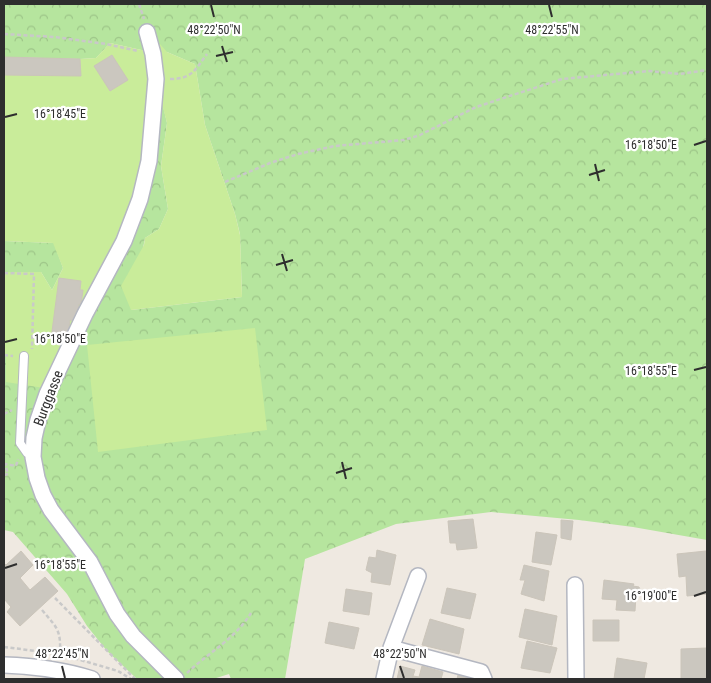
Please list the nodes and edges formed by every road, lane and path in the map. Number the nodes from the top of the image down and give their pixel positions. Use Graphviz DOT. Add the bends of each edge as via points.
graph roads {
  1 [pos="147,32"];
  2 [pos="4,34"];
  3 [pos="152,54"];
  4 [pos="207,54"];
  5 [pos="707,70"];
  6 [pos="156,79"];
  7 [pos="225,182"];
  8 [pos="4,273"];
  9 [pos="24,356"];
  10 [pos="20,443"];
  11 [pos="34,457"];
  12 [pos="4,475"];
  13 [pos="418,576"];
  14 [pos="575,585"];
  15 [pos="55,598"];
  16 [pos="42,610"];
  17 [pos="251,613"];
  18 [pos="391,648"];
  19 [pos="60,654"];
  20 [pos="4,665"];
  21 [pos="181,677"];
  22 [pos="92,679"];
  23 [pos="134,679"];
  24 [pos="384,679"];
  25 [pos="484,679"];
  26 [pos="576,679"];
  1 -- 3 [label="street, Burggasse"];
  2 -- 3 [label="path" via="55,37"];
  3 -- 6 [label="street, Burggasse"];
  4 -- 6 [label="path" via="192,74 178,79"];
  5 -- 7 [label="path" via="680,74 649,71 562,79 476,107 404,140 335,146 298,154"];
  6 -- 11 [label="street, Burggasse" via="149,160 140,199 124,240 46,394 34,438"];
  8 -- 9 [label="path" via="34,274 31,356"];
  9 -- 10 [label="lane"];
  10 -- 11 [label="lane"];
  10 -- 12 [label="path" via="16,466 5,464 8,474"];
  11 -- 21 [label="street, Burggasse" via="43,495 90,562 117,614 133,636"];
  13 -- 18 [label="street"];
  14 -- 26 [label="street"];
  15 -- 23 [label="path"];
  16 -- 19 [label="path" via="60,634"];
  17 -- 21 [label="path" via="224,644"];
  18 -- 24 [label="street"];
  18 -- 25 [label="street" via="481,672"];
  20 -- 22 [label="street" via="60,671"];
}
